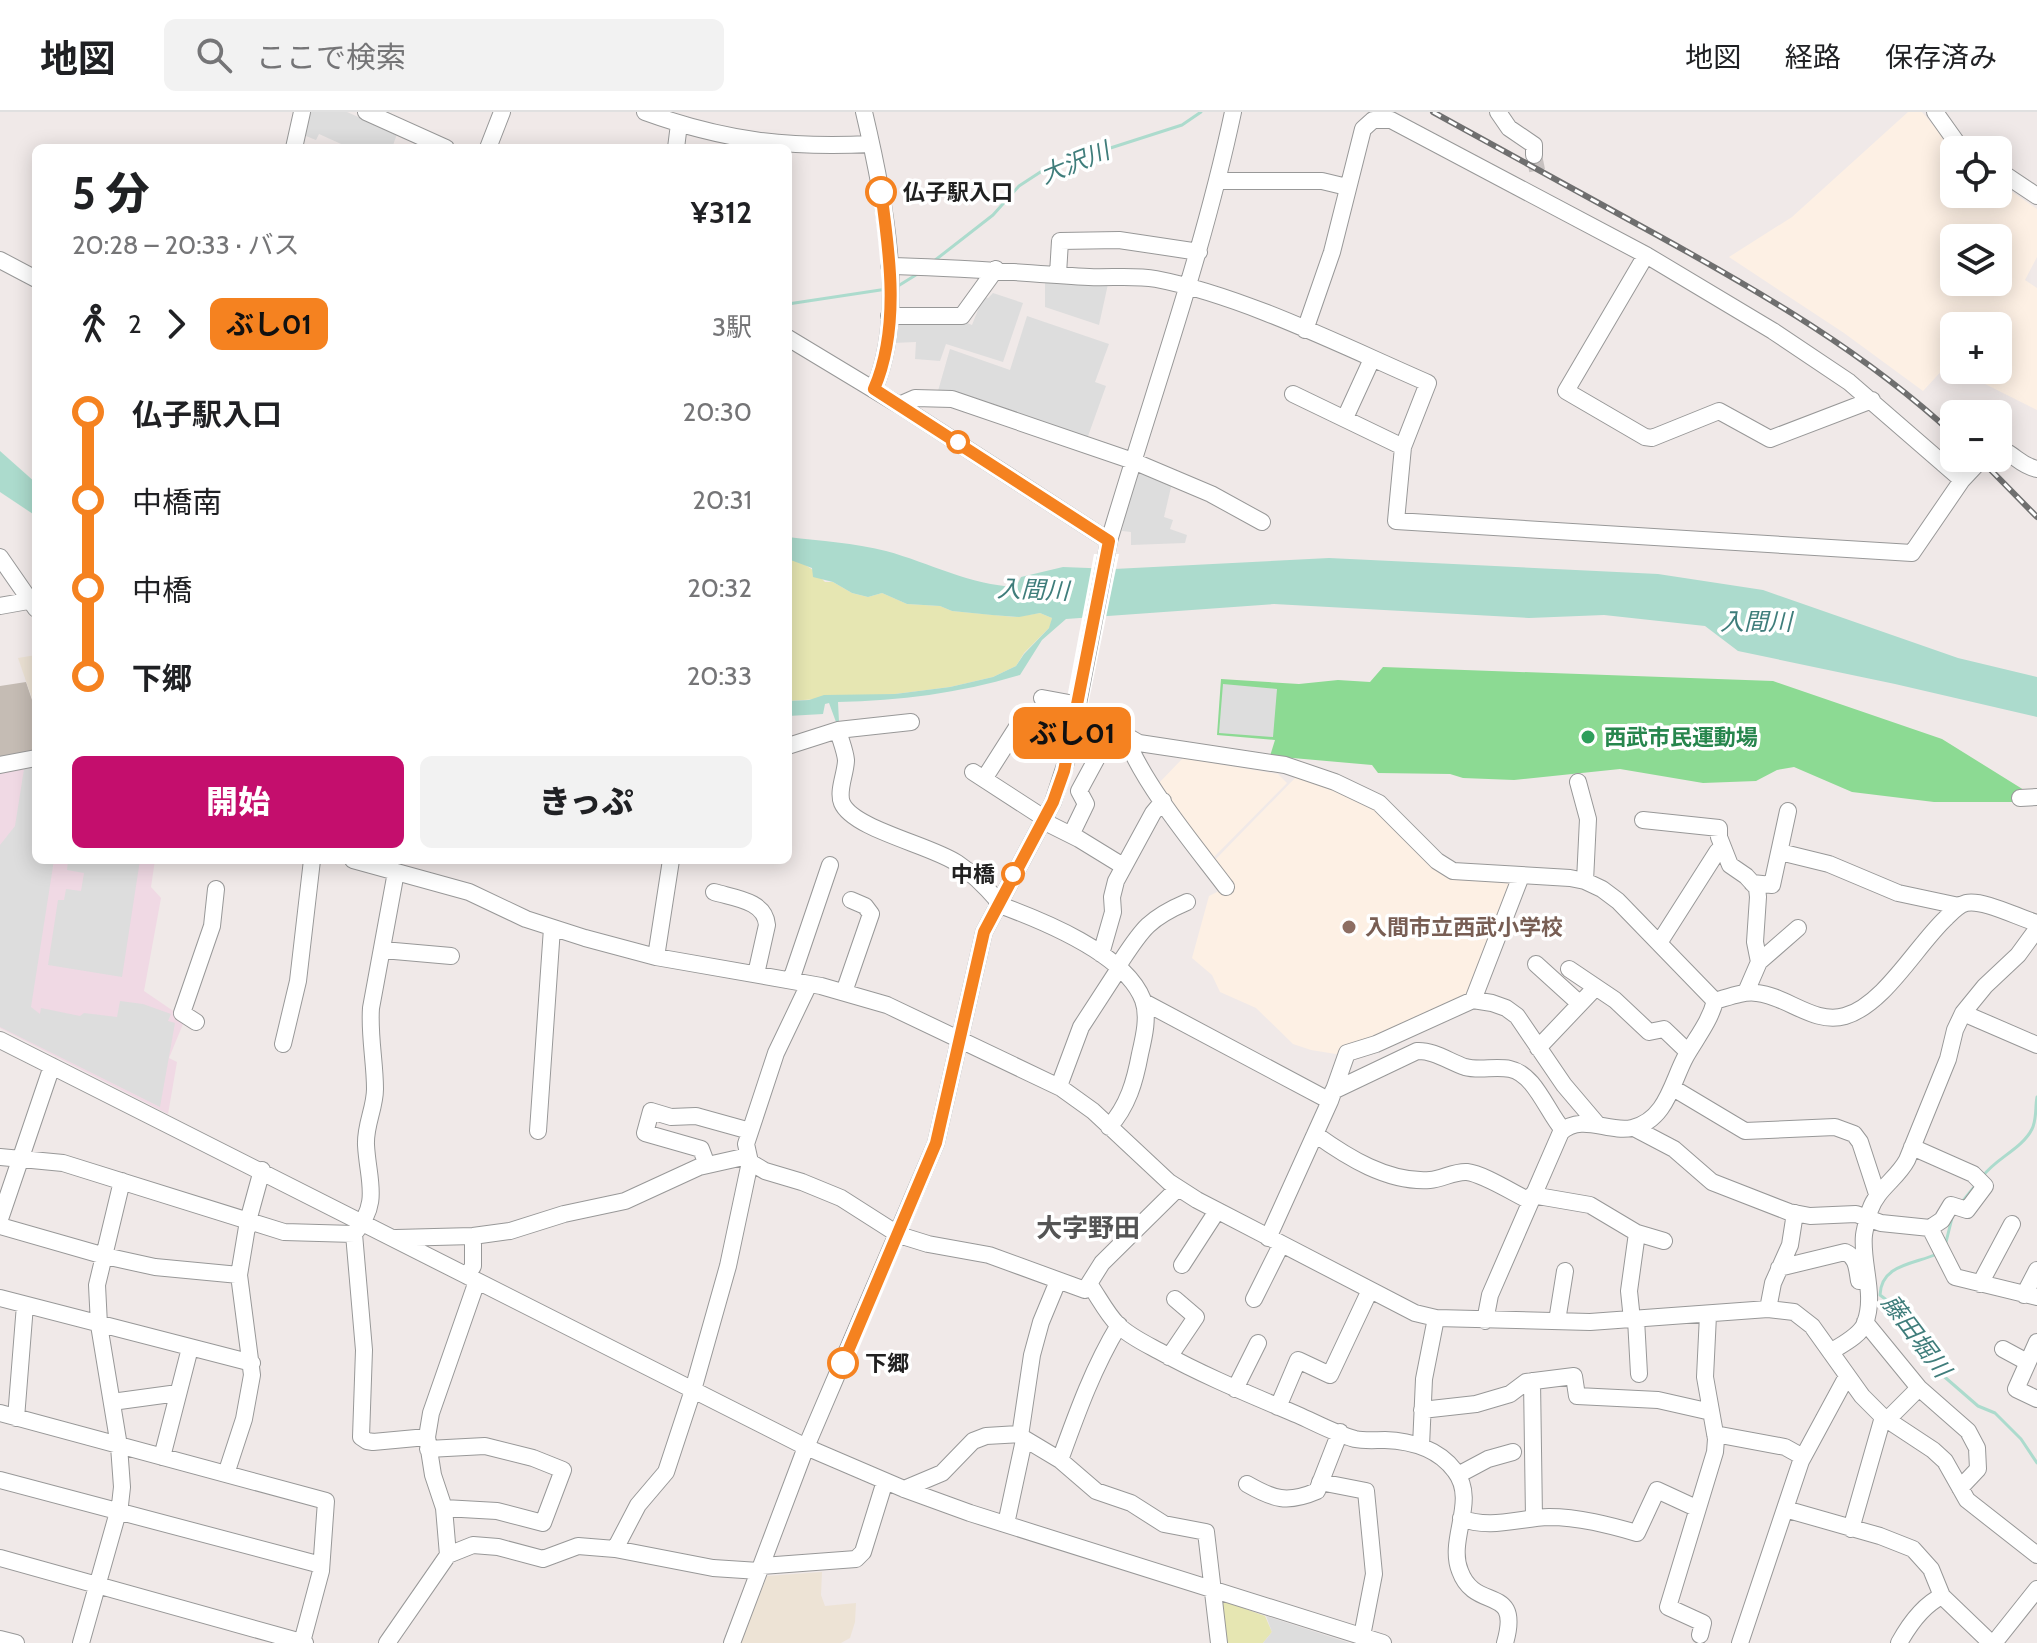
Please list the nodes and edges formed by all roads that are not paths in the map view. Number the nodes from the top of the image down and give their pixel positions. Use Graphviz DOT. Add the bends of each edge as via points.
graph roads {
  1 [pos="302,112"];
  2 [pos="366,112"];
  3 [pos="502,112"];
  4 [pos="645,112"];
  5 [pos="864,112"];
  6 [pos="1233,112"];
  7 [pos="1498,112"];
  8 [pos="1938,113"];
  9 [pos="679,124"];
  10 [pos="1953,136"];
  11 [pos="295,144"];
  12 [pos="437,144"];
  13 [pos="490,144"];
  14 [pos="676,144"];
  15 [pos="776,144"];
  16 [pos="871,144"];
  17 [pos="792,146"];
  18 [pos="1534,155"];
  19 [pos="2012,179"];
  20 [pos="1218,181"];
  21 [pos="1347,187"];
  22 [pos="2037,196"];
  23 [pos="1199,252"];
  24 [pos="1646,255"];
  25 [pos="0,260"];
  26 [pos="996,269"];
  27 [pos="889,273"];
  28 [pos="1058,274"];
  29 [pos="32,277"];
  30 [pos="1189,288"];
  31 [pos="889,308"];
  32 [pos="1305,330"];
  33 [pos="792,340"];
  34 [pos="1372,359"];
  35 [pos="874,389"];
  36 [pos="1293,394"];
  37 [pos="1872,400"];
  38 [pos="899,405"];
  39 [pos="1345,418"];
  40 [pos="1403,447"];
  41 [pos="2012,456"];
  42 [pos="1133,461"];
  43 [pos="2037,469"];
  44 [pos="1970,472"];
  45 [pos="1962,480"];
  46 [pos="1262,522"];
  47 [pos="1108,548"];
  48 [pos="0,557"];
  49 [pos="32,605"];
  50 [pos="0,606"];
  51 [pos="1042,698"];
  52 [pos="1078,705"];
  53 [pos="1026,713"];
  54 [pos="911,722"];
  55 [pos="838,730"];
  56 [pos="1119,734"];
  57 [pos="792,745"];
  58 [pos="32,759"];
  59 [pos="0,765"];
  60 [pos="1578,782"];
  61 [pos="2037,797"];
  62 [pos="2020,798"];
  63 [pos="1163,801"];
  64 [pos="1788,811"];
  65 [pos="1044,820"];
  66 [pos="1643,820"];
  67 [pos="1071,835"];
  68 [pos="1722,847"];
  69 [pos="1780,852"];
  70 [pos="312,864"];
  71 [pos="367,864"];
  72 [pos="670,864"];
  73 [pos="830,865"];
  74 [pos="1123,866"];
  75 [pos="396,872"];
  76 [pos="1521,876"];
  77 [pos="1585,881"];
  78 [pos="1752,883"];
  79 [pos="1226,887"];
  80 [pos="216,889"];
  81 [pos="714,892"];
  82 [pos="851,900"];
  83 [pos="997,902"];
  84 [pos="1187,902"];
  85 [pos="1959,906"];
  86 [pos="2037,926"];
  87 [pos="552,928"];
  88 [pos="1798,928"];
  89 [pos="1659,943"];
  90 [pos="383,950"];
  91 [pos="1101,954"];
  92 [pos="451,956"];
  93 [pos="656,957"];
  94 [pos="1759,962"];
  95 [pos="1536,964"];
  96 [pos="1119,967"];
  97 [pos="1569,969"];
  98 [pos="756,974"];
  99 [pos="791,980"];
  100 [pos="809,984"];
  101 [pos="1596,987"];
  102 [pos="844,992"];
  103 [pos="1746,992"];
  104 [pos="1473,1000"];
  105 [pos="1715,1001"];
  106 [pos="1144,1002"];
  107 [pos="1579,1003"];
  108 [pos="1963,1013"];
  109 [pos="196,1022"];
  110 [pos="0,1040"];
  111 [pos="961,1040"];
  112 [pos="283,1044"];
  113 [pos="2037,1045"];
  114 [pos="1538,1048"];
  115 [pos="1688,1052"];
  116 [pos="52,1066"];
  117 [pos="1059,1086"];
  118 [pos="1673,1088"];
  119 [pos="1332,1096"];
  120 [pos="1598,1125"];
  121 [pos="1109,1127"];
  122 [pos="1634,1128"];
  123 [pos="1563,1130"];
  124 [pos="538,1131"];
  125 [pos="750,1131"];
  126 [pos="1315,1134"];
  127 [pos="1912,1147"];
  128 [pos="0,1157"];
  129 [pos="749,1159"];
  130 [pos="20,1160"];
  131 [pos="707,1165"];
  132 [pos="262,1170"];
  133 [pos="122,1181"];
  134 [pos="1178,1188"];
  135 [pos="1877,1194"];
  136 [pos="1531,1198"];
  137 [pos="1217,1211"];
  138 [pos="1795,1213"];
  139 [pos="1868,1218"];
  140 [pos="0,1219"];
  141 [pos="248,1221"];
  142 [pos="2012,1224"];
  143 [pos="0,1226"];
  144 [pos="359,1228"];
  145 [pos="1930,1228"];
  146 [pos="1637,1233"];
  147 [pos="899,1235"];
  148 [pos="473,1236"];
  149 [pos="395,1238"];
  150 [pos="1275,1241"];
  151 [pos="1664,1241"];
  152 [pos="105,1256"];
  153 [pos="1182,1265"];
  154 [pos="1779,1268"];
  155 [pos="2037,1270"];
  156 [pos="1565,1271"];
  157 [pos="239,1275"];
  158 [pos="472,1279"];
  159 [pos="1058,1281"];
  160 [pos="1980,1284"];
  161 [pos="1090,1285"];
  162 [pos="1868,1286"];
  163 [pos="1370,1290"];
  164 [pos="2030,1296"];
  165 [pos="0,1298"];
  166 [pos="1175,1299"];
  167 [pos="1254,1299"];
  168 [pos="25,1305"];
  169 [pos="1768,1309"];
  170 [pos="1708,1315"];
  171 [pos="1436,1318"];
  172 [pos="1634,1319"];
  173 [pos="1485,1321"];
  174 [pos="1557,1321"];
  175 [pos="1865,1322"];
  176 [pos="99,1325"];
  177 [pos="1119,1325"];
  178 [pos="2037,1342"];
  179 [pos="1258,1343"];
  180 [pos="190,1348"];
  181 [pos="2003,1349"];
  182 [pos="1832,1351"];
  183 [pos="1169,1357"];
  184 [pos="2027,1362"];
  185 [pos="252,1363"];
  186 [pos="1639,1374"];
  187 [pos="1847,1376"];
  188 [pos="1532,1381"];
  189 [pos="1919,1388"];
  190 [pos="1235,1389"];
  191 [pos="693,1390"];
  192 [pos="178,1393"];
  193 [pos="2037,1399"];
  194 [pos="112,1402"];
  195 [pos="1278,1407"];
  196 [pos="1422,1410"];
  197 [pos="1711,1412"];
  198 [pos="8,1416"];
  199 [pos="1885,1419"];
  200 [pos="1340,1432"];
  201 [pos="1715,1434"];
  202 [pos="1022,1437"];
  203 [pos="427,1443"];
  204 [pos="119,1446"];
  205 [pos="1421,1446"];
  206 [pos="806,1447"];
  207 [pos="1513,1452"];
  208 [pos="162,1457"];
  209 [pos="1803,1457"];
  210 [pos="1060,1460"];
  211 [pos="226,1474"];
  212 [pos="1458,1475"];
  213 [pos="0,1480"];
  214 [pos="885,1481"];
  215 [pos="1320,1482"];
  216 [pos="1247,1484"];
  217 [pos="1960,1488"];
  218 [pos="904,1489"];
  219 [pos="444,1508"];
  220 [pos="1696,1508"];
  221 [pos="1785,1509"];
  222 [pos="118,1511"];
  223 [pos="1461,1518"];
  224 [pos="1534,1518"];
  225 [pos="1006,1524"];
  226 [pos="1851,1529"];
  227 [pos="615,1549"];
  228 [pos="448,1555"];
  229 [pos="2037,1555"];
  230 [pos="0,1558"];
  231 [pos="321,1565"];
  232 [pos="760,1568"];
  233 [pos="97,1585"];
  234 [pos="1212,1588"];
  235 [pos="2037,1589"];
  236 [pos="1942,1596"];
  237 [pos="1700,1635"];
  238 [pos="262,1637"];
  239 [pos="1358,1638"];
  240 [pos="0,1639"];
  241 [pos="304,1642"];
  242 [pos="16,1643"];
  243 [pos="81,1643"];
  244 [pos="387,1643"];
  245 [pos="732,1643"];
  246 [pos="1219,1643"];
  247 [pos="1383,1643"];
  248 [pos="1505,1643"];
  249 [pos="1740,1643"];
  250 [pos="1899,1643"];
  251 [pos="1991,1643"];
  1 -- 11 [label="street"];
  2 -- 12 [label="street"];
  3 -- 13 [label="street"];
  4 -- 9 [label="street"];
  5 -- 16 [label="street"];
  6 -- 20 [label="street"];
  7 -- 18 [label="street" via="1509,128 1534,145"];
  8 -- 10 [label="street"];
  9 -- 14 [label="street"];
  9 -- 15 [label="street"];
  16 -- 17 [label="street"];
  16 -- 27 [label="street"];
  19 -- 22 [label="street"];
  20 -- 21 [label="street" via="1322,181"];
  20 -- 23 [label="street"];
  21 -- 24 [label="street" via="1363,129 1382,119 1534,185"];
  21 -- 32 [label="street"];
  23 -- 28 [label="street" via="1119,240 1060,241"];
  23 -- 30 [label="street"];
  24 -- 37 [label="street" via="1773,331"];
  24 -- 37 [label="street" via="1566,391 1652,438 1719,411 1770,439"];
  25 -- 29 [label="street"];
  26 -- 27 [label="street"];
  26 -- 28 [label="street"];
  26 -- 31 [label="street" via="962,316"];
  27 -- 31 [label="street"];
  28 -- 30 [label="street" via="1144,278"];
  30 -- 32 [label="street"];
  30 -- 42 [label="street"];
  31 -- 35 [label="street" via="885,354"];
  32 -- 34 [label="street"];
  33 -- 35 [label="street"];
  34 -- 39 [label="street"];
  34 -- 40 [label="street" via="1428,383"];
  35 -- 38 [label="street"];
  36 -- 39 [label="street"];
  37 -- 45 [label="street"];
  38 -- 42 [label="street" via="915,398 952,399"];
  38 -- 47 [label="street"];
  39 -- 40 [label="street"];
  40 -- 45 [label="street" via="1396,521 1665,539 1912,553"];
  41 -- 43 [label="street"];
  42 -- 46 [label="street"];
  42 -- 47 [label="street"];
  44 -- 45 [label="street"];
  47 -- 52 [label="street"];
  48 -- 49 [label="street"];
  49 -- 50 [label="street"];
  51 -- 52 [label="street"];
  52 -- 56 [label="street"];
  52 -- 65 [label="street" via="1064,771"];
  53 -- 65 [label="street" via="979,775"];
  54 -- 55 [label="street"];
  55 -- 57 [label="street"];
  55 -- 83 [label="street" via="846,759 843,805 878,831 927,846 958,863"];
  56 -- 63 [label="street"];
  56 -- 67 [label="street" via="1079,791 1086,804"];
  56 -- 76 [label="street" via="1149,746 1311,773 1379,803 1444,867"];
  58 -- 59 [label="street"];
  60 -- 77 [label="street" via="1588,819"];
  61 -- 62 [label="street"];
  63 -- 74 [label="street"];
  63 -- 79 [label="street"];
  64 -- 69 [label="street"];
  65 -- 67 [label="street"];
  65 -- 83 [label="street"];
  66 -- 68 [label="street" via="1719,828"];
  67 -- 74 [label="street"];
  68 -- 78 [label="street" via="1730,865"];
  68 -- 89 [label="street"];
  69 -- 78 [label="street" via="1772,885"];
  69 -- 85 [label="street" via="1829,864 1880,888"];
  70 -- 112 [label="street" via="298,981"];
  71 -- 75 [label="street"];
  72 -- 93 [label="street"];
  73 -- 99 [label="street"];
  74 -- 91 [label="street"];
  75 -- 87 [label="street" via="469,892"];
  75 -- 90 [label="street"];
  76 -- 77 [label="street"];
  76 -- 104 [label="street"];
  77 -- 89 [label="street" via="1618,901"];
  78 -- 94 [label="street" via="1758,897"];
  80 -- 109 [label="street" via="212,926 182,1013"];
  81 -- 98 [label="street" via="752,903 766,917"];
  82 -- 102 [label="street" via="871,914"];
  83 -- 91 [label="street"];
  83 -- 111 [label="street" via="978,951"];
  84 -- 96 [label="street" via="1144,927"];
  85 -- 86 [label="street" via="1975,903"];
  85 -- 103 [label="street" via="1879,993 1846,1016 1820,1016"];
  86 -- 108 [label="street" via="2018,955"];
  87 -- 93 [label="street"];
  87 -- 124 [label="street"];
  88 -- 94 [label="street"];
  89 -- 105 [label="street"];
  90 -- 92 [label="street"];
  90 -- 144 [label="street" via="370,1018 375,1092 366,1144 371,1195 369,1214"];
  91 -- 96 [label="street"];
  93 -- 98 [label="street"];
  94 -- 103 [label="street"];
  95 -- 107 [label="street"];
  96 -- 106 [label="street"];
  96 -- 117 [label="street" via="1081,1027"];
  97 -- 101 [label="street"];
  98 -- 99 [label="street"];
  99 -- 100 [label="street"];
  100 -- 102 [label="street"];
  100 -- 125 [label="street" via="776,1053"];
  101 -- 107 [label="street"];
  101 -- 115 [label="street" via="1649,1032 1664,1029"];
  102 -- 111 [label="street" via="887,1005"];
  103 -- 105 [label="street"];
  104 -- 114 [label="street" via="1517,1016"];
  104 -- 119 [label="street" via="1350,1051"];
  105 -- 115 [label="street"];
  106 -- 119 [label="street"];
  106 -- 121 [label="street" via="1146,1029 1138,1068 1128,1099"];
  107 -- 114 [label="street"];
  108 -- 113 [label="street"];
  108 -- 127 [label="street"];
  110 -- 116 [label="street"];
  111 -- 117 [label="street"];
  111 -- 147 [label="street" via="936,1143"];
  114 -- 120 [label="street"];
  115 -- 118 [label="street"];
  116 -- 130 [label="street"];
  116 -- 132 [label="street"];
  117 -- 121 [label="street"];
  118 -- 122 [label="street" via="1654,1114"];
  118 -- 135 [label="street" via="1745,1131 1845,1129 1860,1142"];
  119 -- 123 [label="street" via="1426,1050 1470,1069 1514,1069 1524,1075"];
  119 -- 126 [label="street"];
  120 -- 122 [label="street"];
  120 -- 123 [label="street" via="1569,1124"];
  121 -- 134 [label="street"];
  122 -- 138 [label="street" via="1674,1149 1712,1182"];
  123 -- 136 [label="street"];
  125 -- 129 [label="street"];
  125 -- 131 [label="street" via="696,1116 651,1111 645,1133 701,1149"];
  126 -- 136 [label="street" via="1351,1159 1410,1179 1467,1172"];
  126 -- 150 [label="street"];
  127 -- 135 [label="street" via="1900,1172"];
  127 -- 145 [label="street" via="1979,1180 1959,1207"];
  128 -- 130 [label="street"];
  129 -- 131 [label="street"];
  129 -- 147 [label="street" via="765,1171 841,1198"];
  129 -- 191 [label="street" via="728,1266"];
  130 -- 133 [label="street" via="63,1163"];
  130 -- 140 [label="street"];
  131 -- 148 [label="street" via="625,1201"];
  132 -- 141 [label="street"];
  132 -- 144 [label="street"];
  133 -- 141 [label="street"];
  133 -- 152 [label="street"];
  134 -- 137 [label="street"];
  134 -- 161 [label="street" via="1102,1263"];
  135 -- 139 [label="street"];
  136 -- 146 [label="street" via="1590,1205"];
  136 -- 173 [label="street" via="1490,1295"];
  137 -- 150 [label="street"];
  137 -- 153 [label="street"];
  138 -- 139 [label="street"];
  138 -- 154 [label="street" via="1790,1245"];
  139 -- 145 [label="street"];
  139 -- 162 [label="street"];
  141 -- 144 [label="street" via="284,1232"];
  141 -- 157 [label="street"];
  142 -- 160 [label="street"];
  143 -- 152 [label="street"];
  144 -- 149 [label="street"];
  144 -- 203 [label="street" via="361,1437"];
  145 -- 160 [label="street" via="1955,1277"];
  146 -- 151 [label="street"];
  146 -- 172 [label="street" via="1629,1291"];
  147 -- 159 [label="street" via="989,1255"];
  147 -- 206 [label="street"];
  148 -- 149 [label="street"];
  148 -- 158 [label="street"];
  149 -- 158 [label="street"];
  150 -- 163 [label="street"];
  150 -- 167 [label="street"];
  152 -- 157 [label="street"];
  152 -- 176 [label="street" via="97,1285"];
  154 -- 162 [label="street" via="1845,1252 1855,1261 1859,1281"];
  154 -- 169 [label="street"];
  155 -- 164 [label="street"];
  156 -- 174 [label="street"];
  157 -- 185 [label="street"];
  158 -- 191 [label="street"];
  158 -- 203 [label="street" via="431,1413"];
  159 -- 161 [label="street" via="1085,1290"];
  159 -- 202 [label="street" via="1032,1355"];
  160 -- 164 [label="street"];
  161 -- 177 [label="street"];
  162 -- 175 [label="street"];
  163 -- 171 [label="street"];
  163 -- 195 [label="street" via="1330,1375 1298,1360"];
  165 -- 168 [label="street"];
  166 -- 183 [label="street" via="1196,1317"];
  168 -- 176 [label="street"];
  168 -- 198 [label="street"];
  169 -- 170 [label="street"];
  169 -- 182 [label="street" via="1794,1312"];
  170 -- 172 [label="street"];
  170 -- 197 [label="street" via="1705,1377"];
  171 -- 173 [label="street"];
  171 -- 196 [label="street"];
  172 -- 174 [label="street"];
  172 -- 186 [label="street"];
  173 -- 174 [label="street"];
  175 -- 182 [label="street"];
  175 -- 189 [label="street"];
  176 -- 180 [label="street"];
  176 -- 194 [label="street"];
  177 -- 183 [label="street"];
  177 -- 210 [label="street" via="1098,1359"];
  178 -- 184 [label="street"];
  179 -- 190 [label="street"];
  180 -- 185 [label="street"];
  180 -- 192 [label="street"];
  181 -- 184 [label="street"];
  182 -- 187 [label="street"];
  183 -- 190 [label="street"];
  184 -- 193 [label="street" via="2016,1389"];
  185 -- 211 [label="street" via="249,1400"];
  187 -- 199 [label="street"];
  187 -- 209 [label="street"];
  188 -- 196 [label="street" via="1476,1404"];
  188 -- 197 [label="street" via="1574,1376 1577,1396 1658,1400"];
  188 -- 224 [label="street"];
  189 -- 199 [label="street"];
  189 -- 217 [label="street" via="1968,1431 1977,1448 1978,1469"];
  190 -- 195 [label="street"];
  191 -- 206 [label="street"];
  191 -- 227 [label="street" via="666,1472 638,1505"];
  192 -- 194 [label="street"];
  192 -- 208 [label="street"];
  194 -- 204 [label="street"];
  195 -- 200 [label="street"];
  196 -- 205 [label="street"];
  197 -- 201 [label="street"];
  198 -- 204 [label="street"];
  199 -- 217 [label="street" via="1945,1461"];
  199 -- 226 [label="street"];
  200 -- 205 [label="street" via="1355,1439"];
  200 -- 215 [label="street"];
  201 -- 209 [label="street" via="1785,1447"];
  201 -- 220 [label="street" via="1715,1452"];
  202 -- 210 [label="street"];
  202 -- 218 [label="street" via="973,1441 942,1473"];
  202 -- 225 [label="street"];
  203 -- 219 [label="street"];
  203 -- 219 [label="street" via="485,1446 563,1470 543,1523 497,1511"];
  204 -- 208 [label="street"];
  204 -- 222 [label="street"];
  205 -- 212 [label="street"];
  206 -- 214 [label="street"];
  206 -- 232 [label="street"];
  207 -- 212 [label="street"];
  208 -- 211 [label="street"];
  209 -- 221 [label="street"];
  210 -- 234 [label="street" via="1096,1491 1131,1503 1164,1524 1206,1532"];
  211 -- 231 [label="street" via="326,1501"];
  212 -- 223 [label="street" via="1465,1497"];
  213 -- 222 [label="street"];
  214 -- 218 [label="street"];
  214 -- 232 [label="street" via="863,1552 856,1559"];
  215 -- 216 [label="street" via="1317,1491 1285,1499 1273,1499"];
  215 -- 239 [label="street" via="1366,1491 1374,1574"];
  217 -- 229 [label="street" via="1980,1513"];
  218 -- 225 [label="street"];
  219 -- 228 [label="street"];
  220 -- 224 [label="street" via="1657,1490 1637,1533 1604,1523"];
  220 -- 237 [label="street" via="1668,1607 1703,1623"];
  221 -- 226 [label="street"];
  221 -- 249 [label="street"];
  222 -- 231 [label="street"];
  222 -- 233 [label="street"];
  223 -- 224 [label="street" via="1485,1525"];
  223 -- 248 [label="street" via="1455,1553 1460,1573 1475,1591 1506,1607 1510,1627"];
  225 -- 234 [label="street"];
  226 -- 236 [label="street" via="1913,1549 1931,1569"];
  227 -- 228 [label="street" via="570,1547 543,1559 482,1545"];
  227 -- 232 [label="street" via="713,1568"];
  228 -- 244 [label="street"];
  230 -- 233 [label="street"];
  231 -- 241 [label="street"];
  232 -- 245 [label="street"];
  233 -- 238 [label="street"];
  233 -- 243 [label="street"];
  234 -- 239 [label="street"];
  234 -- 246 [label="street"];
  235 -- 251 [label="street"];
  236 -- 250 [label="street" via="1910,1624"];
  236 -- 251 [label="street"];
  238 -- 241 [label="street"];
  239 -- 247 [label="street"];
  240 -- 242 [label="street"];
}
